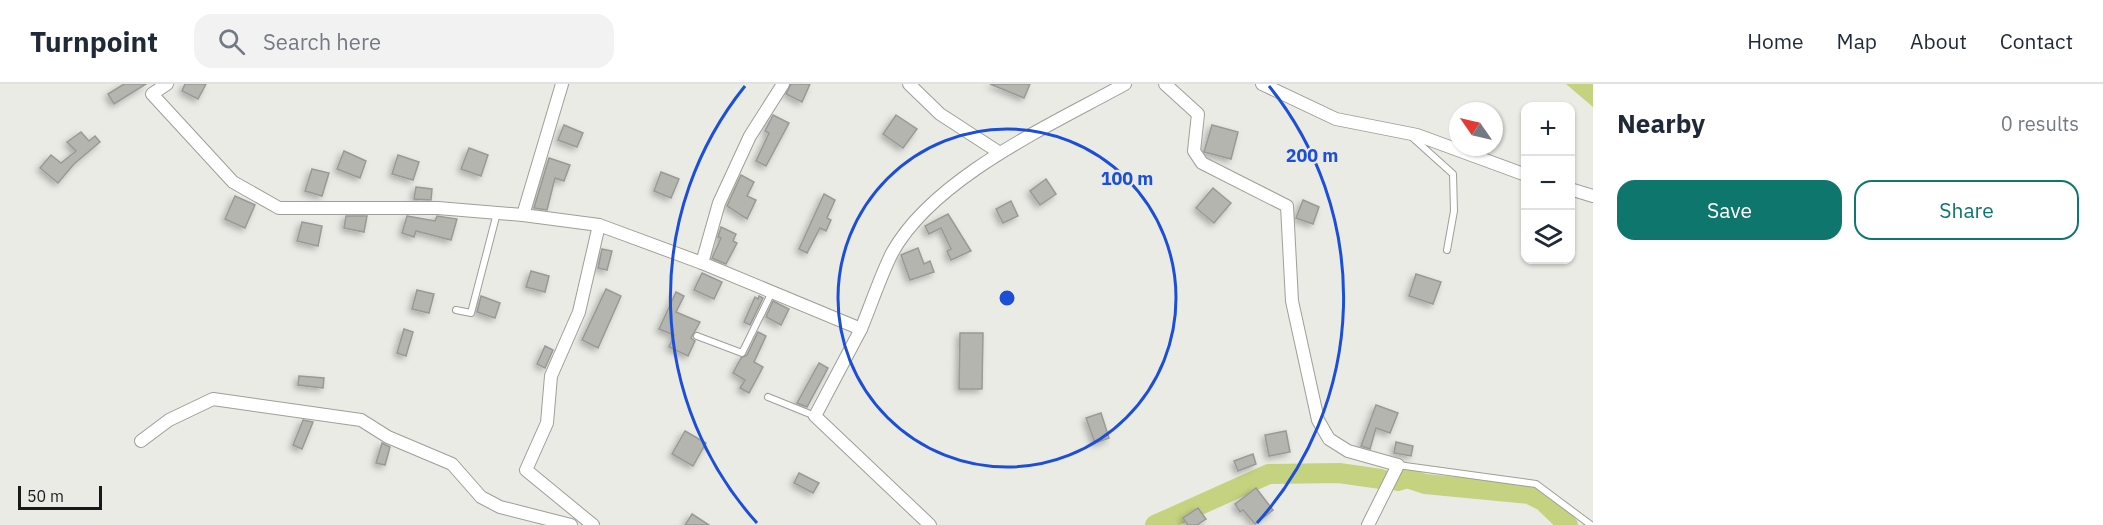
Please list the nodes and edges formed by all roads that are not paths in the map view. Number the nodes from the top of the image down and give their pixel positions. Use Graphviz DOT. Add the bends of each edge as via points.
graph roads {
  1 [pos="167,84"];
  2 [pos="562,84"];
  3 [pos="783,84"];
  4 [pos="909,84"];
  5 [pos="1125,84"];
  6 [pos="1166,84"];
  7 [pos="1262,84"];
  8 [pos="1408,133"];
  9 [pos="1000,153"];
  10 [pos="1521,173"];
  11 [pos="1575,191"];
  12 [pos="1593,196"];
  13 [pos="498,213"];
  14 [pos="523,215"];
  15 [pos="599,225"];
  16 [pos="1447,250"];
  17 [pos="702,263"];
  18 [pos="772,292"];
  19 [pos="456,310"];
  20 [pos="861,329"];
  21 [pos="697,336"];
  22 [pos="768,397"];
  23 [pos="815,416"];
  24 [pos="141,441"];
  25 [pos="1398,465"];
  26 [pos="571,525"];
  27 [pos="593,525"];
  28 [pos="930,525"];
  29 [pos="1368,525"];
  30 [pos="1590,525"];
  1 -- 13 [label="street" via="152,94 233,182 279,208 438,208"];
  2 -- 14 [label="street"];
  3 -- 17 [label="street" via="750,136 723,194"];
  4 -- 9 [label="street" via="940,114"];
  5 -- 9 [label="street"];
  6 -- 25 [label="street" via="1198,114 1194,151 1202,163 1287,206 1292,301 1318,420 1329,439 1348,451"];
  7 -- 8 [label="street" via="1336,119"];
  8 -- 10 [label="street"];
  8 -- 16 [label="lane" via="1453,174 1454,211"];
  9 -- 20 [label="street" via="930,204 893,253"];
  11 -- 12 [label="street"];
  13 -- 14 [label="street"];
  13 -- 19 [label="lane" via="471,313"];
  14 -- 15 [label="street"];
  15 -- 17 [label="street"];
  15 -- 27 [label="street" via="579,312 551,376 547,423 526,470"];
  17 -- 18 [label="street"];
  18 -- 20 [label="street"];
  18 -- 21 [label="lane" via="742,353"];
  20 -- 23 [label="street"];
  22 -- 23 [label="lane"];
  23 -- 28 [label="street"];
  24 -- 26 [label="street" via="169,420 213,399 361,420 388,437 452,464 481,497 500,507"];
  25 -- 29 [label="street"];
  25 -- 30 [label="lane" via="1536,484"];
}
